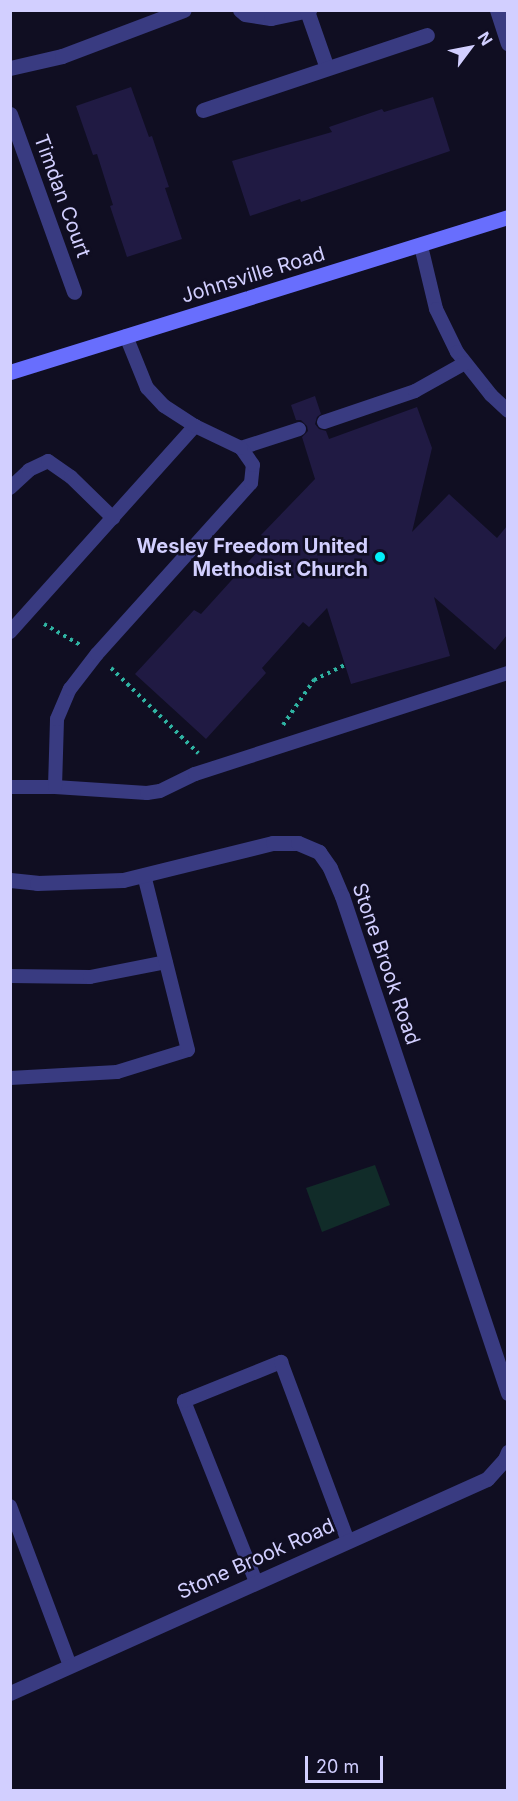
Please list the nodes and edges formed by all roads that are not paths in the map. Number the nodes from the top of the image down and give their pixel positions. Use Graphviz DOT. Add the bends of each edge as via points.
graph roads {
  1 [pos="184,10"];
  2 [pos="240,10"];
  3 [pos="497,10"];
  4 [pos="308,11"];
  5 [pos="427,35"];
  6 [pos="507,43"];
  7 [pos="10,68"];
  8 [pos="327,68"];
  9 [pos="203,110"];
  10 [pos="10,114"];
  11 [pos="507,217"];
  12 [pos="421,246"];
  13 [pos="74,292"];
  14 [pos="126,336"];
  15 [pos="465,363"];
  16 [pos="10,372"];
  17 [pos="507,411"];
  18 [pos="324,422"];
  19 [pos="195,426"];
  20 [pos="299,429"];
  21 [pos="241,448"];
  22 [pos="10,488"];
  23 [pos="113,518"];
  24 [pos="10,632"];
  25 [pos="507,673"];
  26 [pos="10,787"];
  27 [pos="55,787"];
  28 [pos="144,875"];
  29 [pos="10,880"];
  30 [pos="166,962"];
  31 [pos="10,976"];
  32 [pos="10,1078"];
  33 [pos="507,1393"];
  34 [pos="507,1452"];
  35 [pos="10,1506"];
  36 [pos="348,1541"];
  37 [pos="256,1582"];
  38 [pos="70,1666"];
  39 [pos="10,1693"];
  1 -- 7 [label="street" via="62,56"];
  2 -- 4 [label="street" via="272,18"];
  3 -- 6 [label="street"];
  4 -- 8 [label="street"];
  5 -- 8 [label="street"];
  8 -- 9 [label="street"];
  10 -- 13 [label="street, Timdan Court"];
  11 -- 12 [label="street, Johnsville Road"];
  12 -- 14 [label="street, Johnsville Road"];
  12 -- 15 [label="lane" via="436,309"];
  14 -- 16 [label="street, Johnsville Road"];
  14 -- 19 [label="lane" via="147,388 164,406"];
  15 -- 17 [label="lane"];
  15 -- 18 [label="lane" via="415,391"];
  19 -- 21 [label="lane"];
  19 -- 23 [label="lane"];
  20 -- 21 [label="lane"];
  21 -- 27 [label="lane" via="253,465 251,483 70,689 57,719"];
  22 -- 23 [label="lane" via="29,470 48,461 71,477"];
  23 -- 24 [label="lane"];
  25 -- 27 [label="lane" via="195,774 160,791"];
  26 -- 27 [label="lane"];
  28 -- 29 [label="street, Stone Brook Road" via="123,880 37,884"];
  28 -- 30 [label="lane"];
  28 -- 33 [label="street, Stone Brook Road" via="273,843 298,843 319,852 342,896"];
  30 -- 31 [label="lane" via="90,977"];
  30 -- 32 [label="lane" via="188,1050 117,1072"];
  34 -- 36 [label="street, Stone Brook Road" via="487,1479"];
  35 -- 38 [label="lane"];
  36 -- 37 [label="street, Stone Brook Road"];
  36 -- 37 [label="lane" via="281,1362 184,1401"];
  37 -- 38 [label="street, Stone Brook Road"];
  38 -- 39 [label="street, Stone Brook Road"];
}
